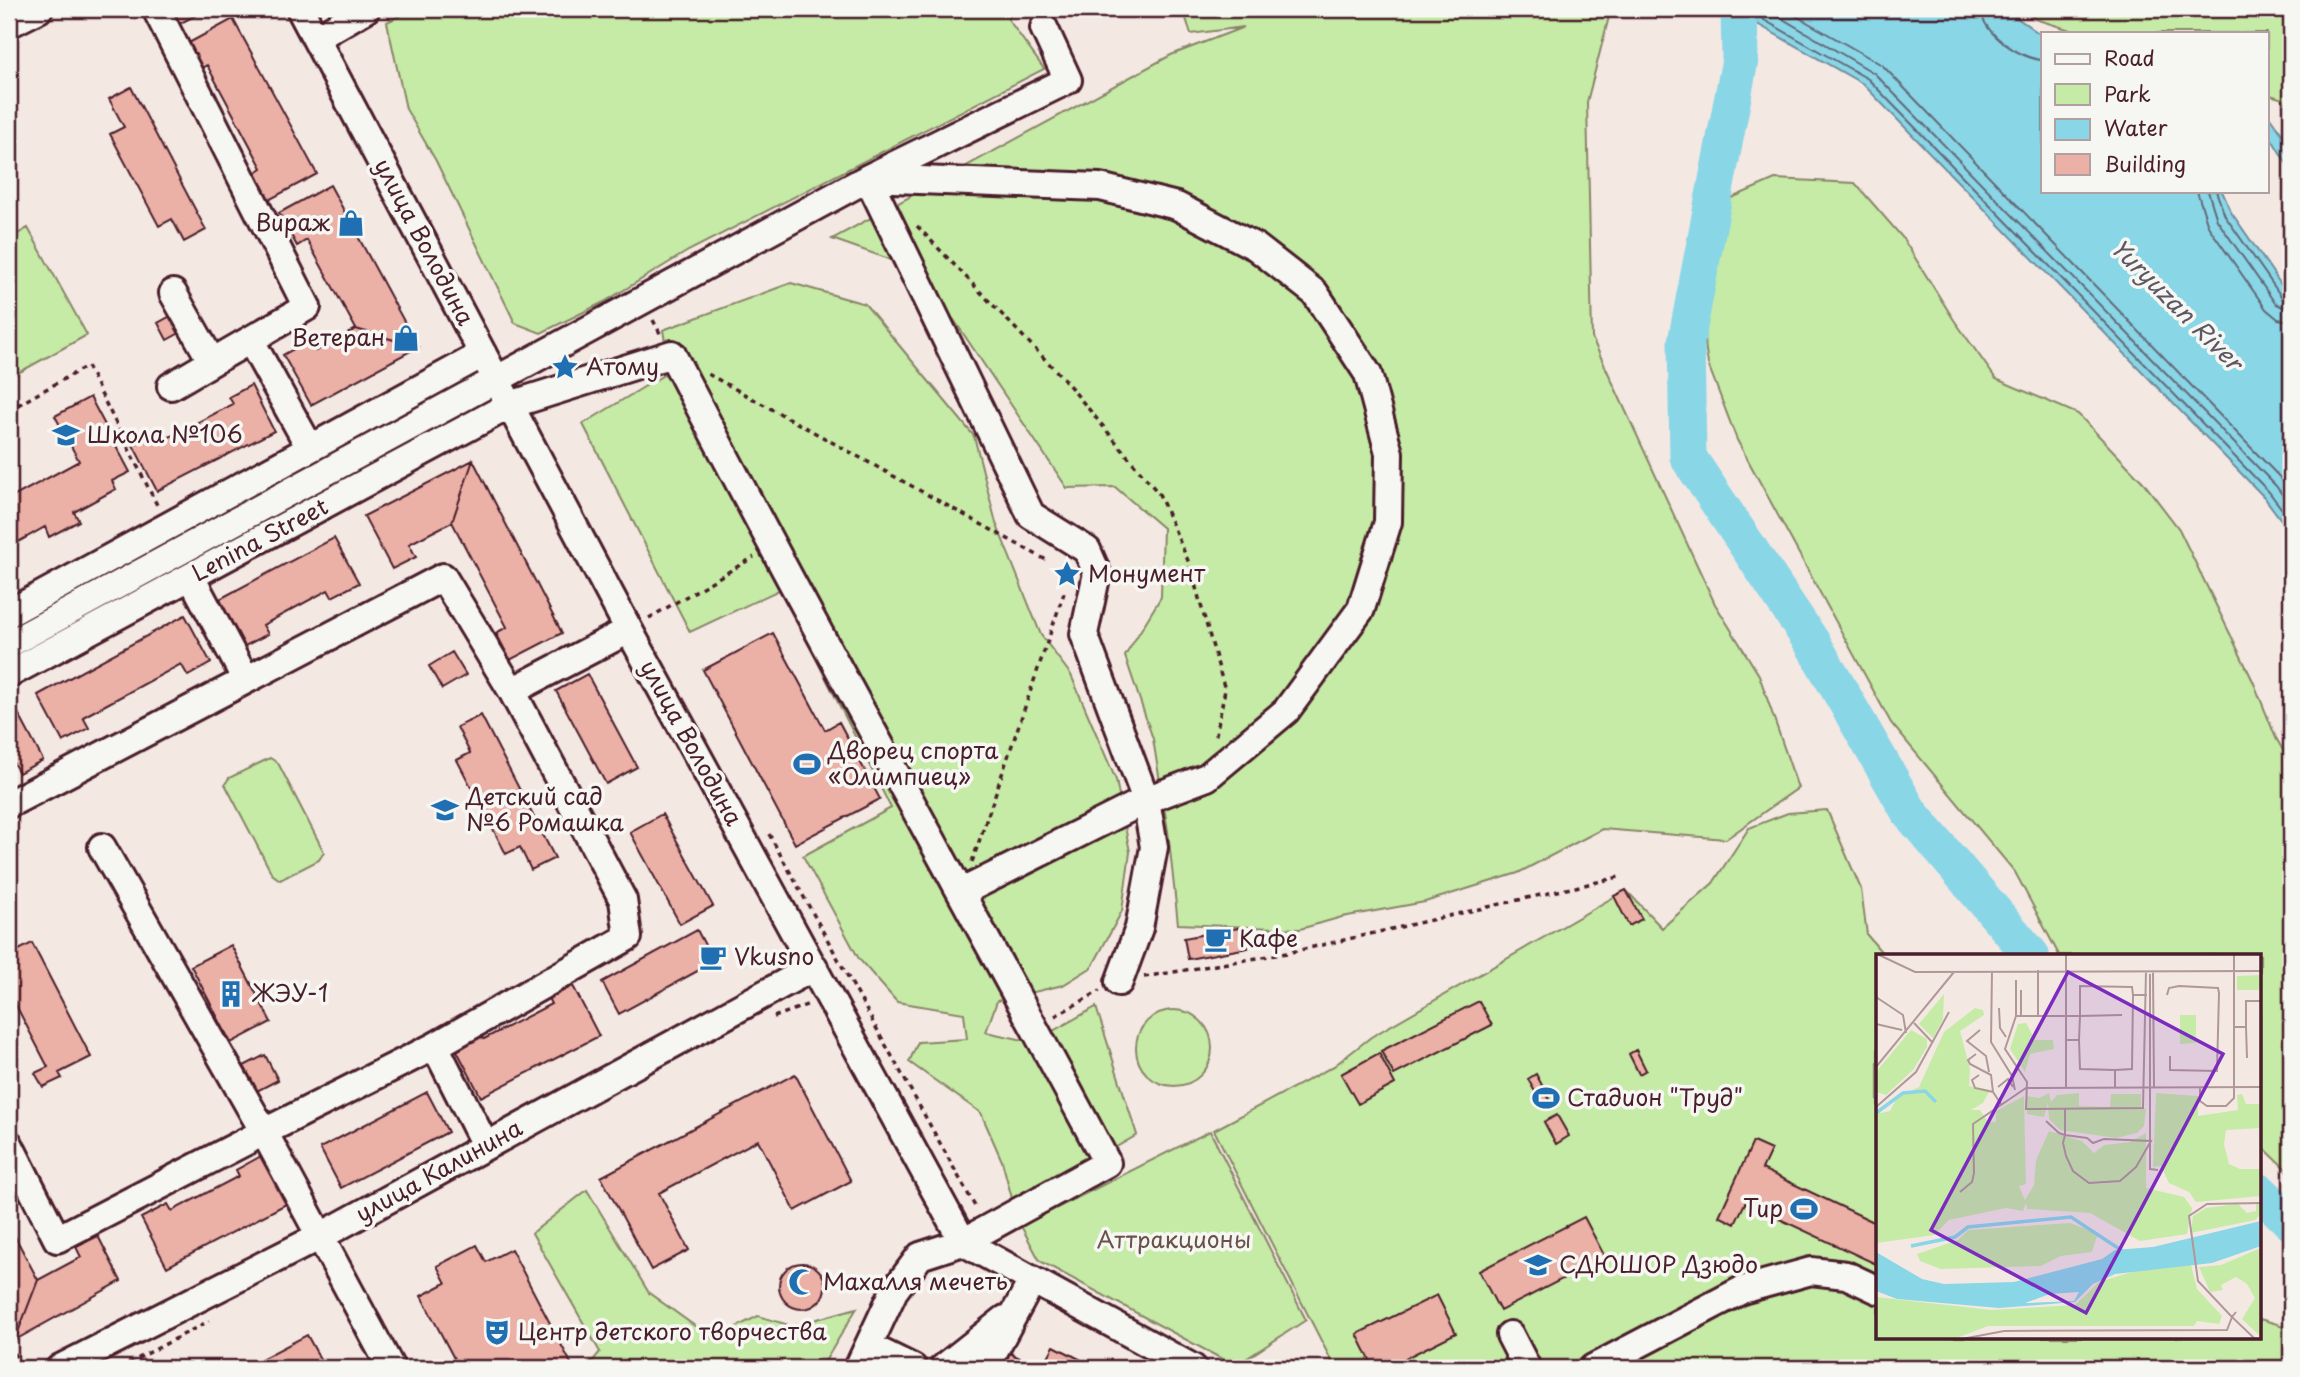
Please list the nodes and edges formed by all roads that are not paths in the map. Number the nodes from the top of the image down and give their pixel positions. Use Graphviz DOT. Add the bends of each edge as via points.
graph roads {
  1 [pos="39,9"];
  2 [pos="156,9"];
  3 [pos="300,9"];
  4 [pos="366,9"];
  5 [pos="9,24"];
  6 [pos="1044,28"];
  7 [pos="316,38"];
  8 [pos="868,178"];
  9 [pos="173,293"];
  10 [pos="251,341"];
  11 [pos="483,354"];
  12 [pos="212,362"];
  13 [pos="497,379"];
  14 [pos="171,386"];
  15 [pos="510,405"];
  16 [pos="310,448"];
  17 [pos="191,577"];
  18 [pos="9,613"];
  19 [pos="639,624"];
  20 [pos="9,644"];
  21 [pos="9,674"];
  22 [pos="246,680"];
  23 [pos="512,691"];
  24 [pos="1146,800"];
  25 [pos="9,803"];
  26 [pos="102,847"];
  27 [pos="962,891"];
  28 [pos="814,967"];
  29 [pos="1119,982"];
  30 [pos="435,1046"];
  31 [pos="264,1132"];
  32 [pos="9,1144"];
  33 [pos="485,1144"];
  34 [pos="321,1236"];
  35 [pos="963,1242"];
  36 [pos="1032,1281"];
  37 [pos="1876,1289"];
  38 [pos="1014,1312"];
  39 [pos="1510,1335"];
  40 [pos="864,1358"];
  41 [pos="1160,1362"];
  42 [pos="60,1368"];
  43 [pos="391,1368"];
  44 [pos="913,1368"];
  45 [pos="943,1368"];
  46 [pos="985,1368"];
  47 [pos="1193,1368"];
  48 [pos="1527,1368"];
  49 [pos="1592,1368"];
  1 -- 5 [label="street"];
  2 -- 10 [label="street" via="307,307"];
  3 -- 7 [label="street, улица Володина"];
  4 -- 7 [label="street"];
  6 -- 8 [label="street" via="1068,80"];
  7 -- 11 [label="street, улица Володина"];
  8 -- 13 [label="street"];
  8 -- 24 [label="street" via="1031,515 1087,550 1097,573 1084,634"];
  8 -- 24 [label="street" via="1100,187 1177,206 1256,247 1315,293 1368,374 1389,453 1388,522 1361,609 1286,710 1207,778"];
  9 -- 12 [label="street"];
  10 -- 12 [label="street"];
  10 -- 16 [label="street"];
  11 -- 13 [label="street, улица Володина"];
  11 -- 16 [label="street"];
  12 -- 14 [label="street"];
  13 -- 15 [label="street, улица Володина"];
  13 -- 20 [label="street"];
  15 -- 17 [label="street, Lenina Street"];
  15 -- 19 [label="street, улица Володина"];
  15 -- 27 [label="street, Lenina Street" via="671,354 771,548"];
  16 -- 18 [label="street"];
  17 -- 21 [label="street, Lenina Street"];
  17 -- 22 [label="street"];
  19 -- 23 [label="street"];
  19 -- 28 [label="street, улица Володина"];
  22 -- 23 [label="street" via="443,577"];
  22 -- 25 [label="street"];
  23 -- 30 [label="street" via="623,900 628,937"];
  24 -- 27 [label="street"];
  24 -- 29 [label="street" via="1154,847 1139,928"];
  26 -- 31 [label="street"];
  27 -- 35 [label="street" via="1107,1163"];
  28 -- 33 [label="street, улица Калинина"];
  28 -- 35 [label="street, улица Володина"];
  30 -- 31 [label="street"];
  30 -- 33 [label="street"];
  31 -- 32 [label="street" via="57,1239"];
  31 -- 34 [label="street"];
  33 -- 34 [label="street, улица Калинина"];
  34 -- 42 [label="street, улица Калинина"];
  34 -- 43 [label="street"];
  35 -- 36 [label="street"];
  35 -- 40 [label="street" via="933,1259 920,1256 894,1291"];
  36 -- 38 [label="street"];
  36 -- 41 [label="street"];
  37 -- 49 [label="street" via="1846,1275 1799,1274 1742,1290"];
  38 -- 45 [label="street"];
  38 -- 46 [label="street"];
  39 -- 48 [label="street"];
  40 -- 44 [label="street"];
  41 -- 47 [label="street"];
}
